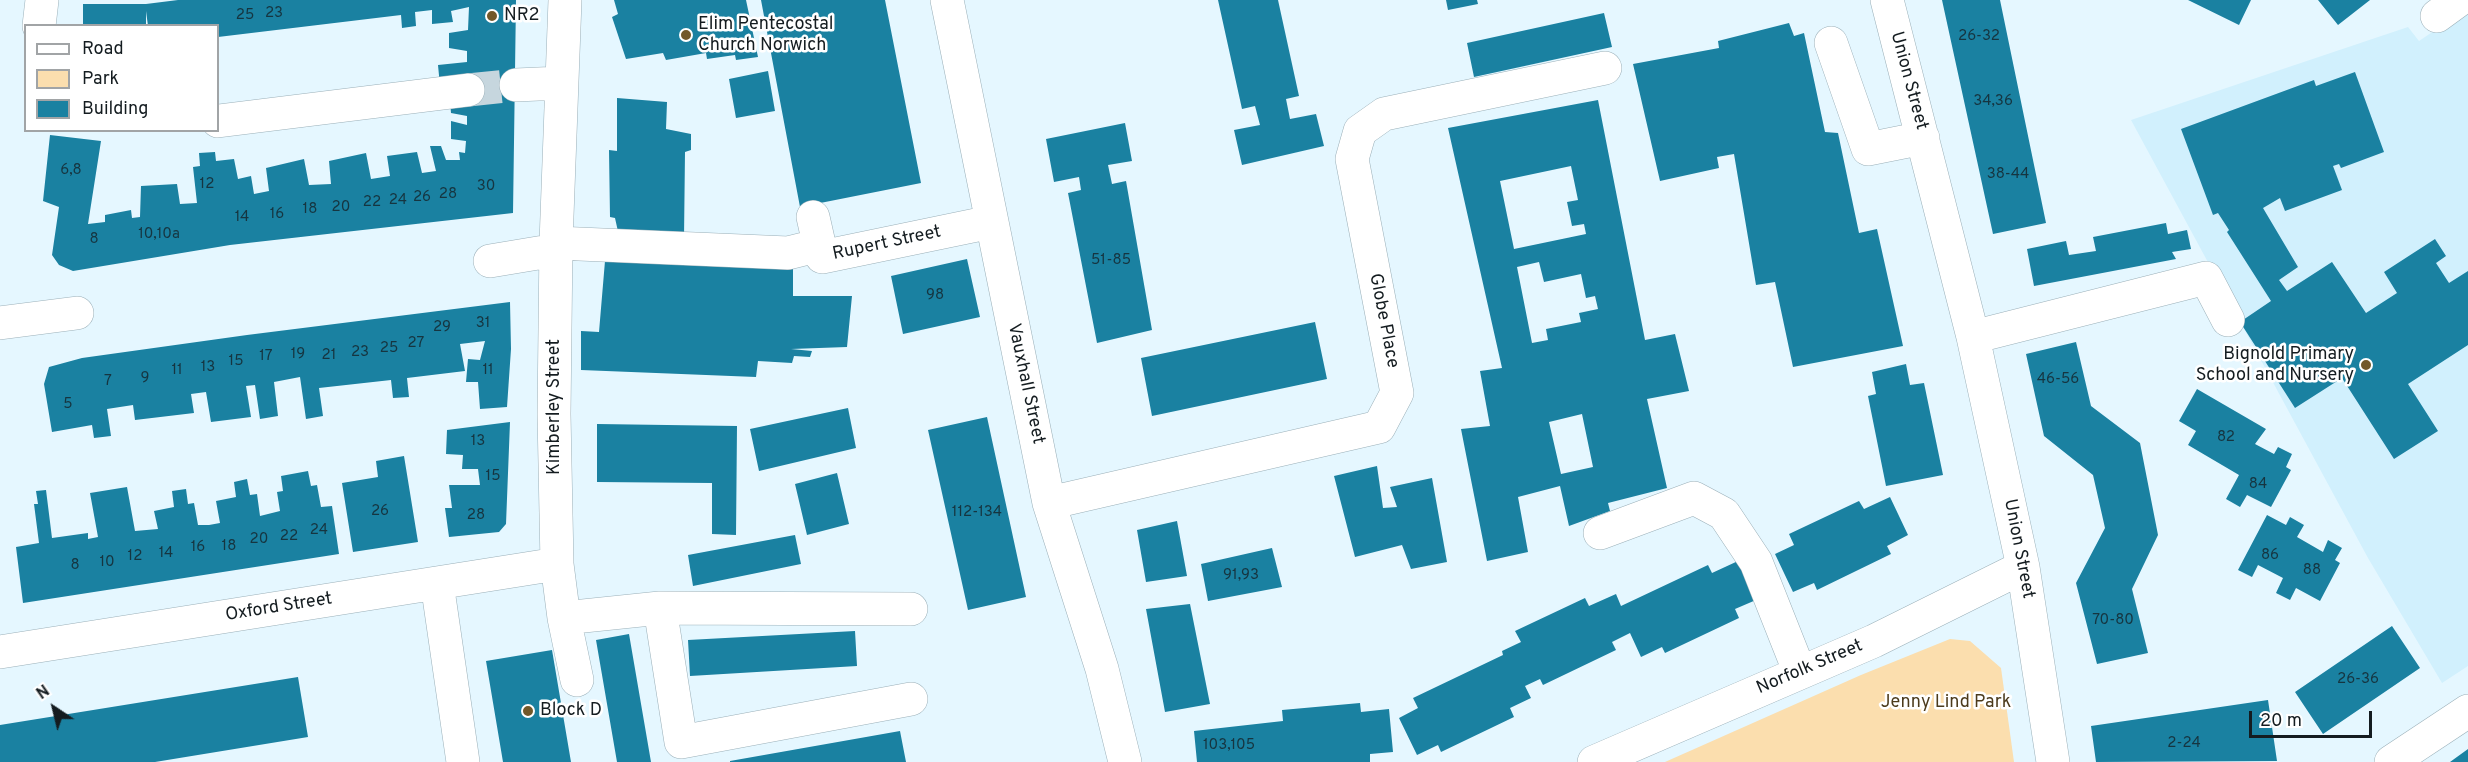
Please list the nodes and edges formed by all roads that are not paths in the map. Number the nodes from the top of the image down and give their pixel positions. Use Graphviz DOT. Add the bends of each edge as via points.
graph roads {
  1 [pos="42,0"];
  2 [pos="565,0"];
  3 [pos="947,0"];
  4 [pos="1887,0"];
  5 [pos="39,24"];
  6 [pos="1831,43"];
  7 [pos="1605,68"];
  8 [pos="561,83"];
  9 [pos="516,85"];
  10 [pos="468,90"];
  11 [pos="219,121"];
  12 [pos="1923,138"];
  13 [pos="991,222"];
  14 [pos="556,246"];
  15 [pos="490,261"];
  16 [pos="77,312"];
  17 [pos="2228,320"];
  18 [pos="0,323"];
  19 [pos="1973,337"];
  20 [pos="1049,503"];
  21 [pos="1600,533"];
  22 [pos="557,564"];
  23 [pos="2023,567"];
  24 [pos="436,583"];
  25 [pos="660,608"];
  26 [pos="911,609"];
  27 [pos="564,618"];
  28 [pos="0,652"];
  29 [pos="1800,673"];
  30 [pos="577,680"];
  31 [pos="911,699"];
  32 [pos="2468,711"];
  33 [pos="463,762"];
  34 [pos="1125,762"];
  35 [pos="1594,762"];
  36 [pos="2053,762"];
  37 [pos="2391,762"];
  1 -- 5 [label="street"];
  2 -- 8 [label="street, Kimberley Street"];
  3 -- 13 [label="street, Vauxhall Street"];
  4 -- 12 [label="street, Union Street"];
  6 -- 12 [label="street" via="1868,149"];
  7 -- 20 [label="street, Globe Place" via="1384,114 1360,131 1352,159 1397,393 1378,427"];
  8 -- 9 [label="street"];
  8 -- 14 [label="street, Kimberley Street"];
  10 -- 11 [label="street"];
  12 -- 19 [label="street, Union Street"];
  13 -- 14 [label="street, Rupert Street" via="822,257 816,231 788,253"];
  13 -- 20 [label="street, Vauxhall Street"];
  14 -- 15 [label="street"];
  14 -- 22 [label="street, Kimberley Street"];
  16 -- 18 [label="street"];
  17 -- 19 [label="street" via="2206,278"];
  19 -- 23 [label="street, Union Street"];
  20 -- 34 [label="street, Vauxhall Street" via="1102,669"];
  21 -- 29 [label="street" via="1694,498 1724,514 1756,562"];
  22 -- 24 [label="street, Oxford Street"];
  22 -- 27 [label="street, Kimberley Street"];
  23 -- 29 [label="street, Norfolk Street"];
  23 -- 36 [label="street, Union Street"];
  24 -- 28 [label="street, Oxford Street"];
  24 -- 33 [label="street"];
  25 -- 26 [label="street"];
  25 -- 27 [label="street"];
  25 -- 31 [label="street" via="681,742"];
  27 -- 30 [label="street, Kimberley Street"];
  29 -- 35 [label="street, Norfolk Street"];
  32 -- 37 [label="street"];
}
